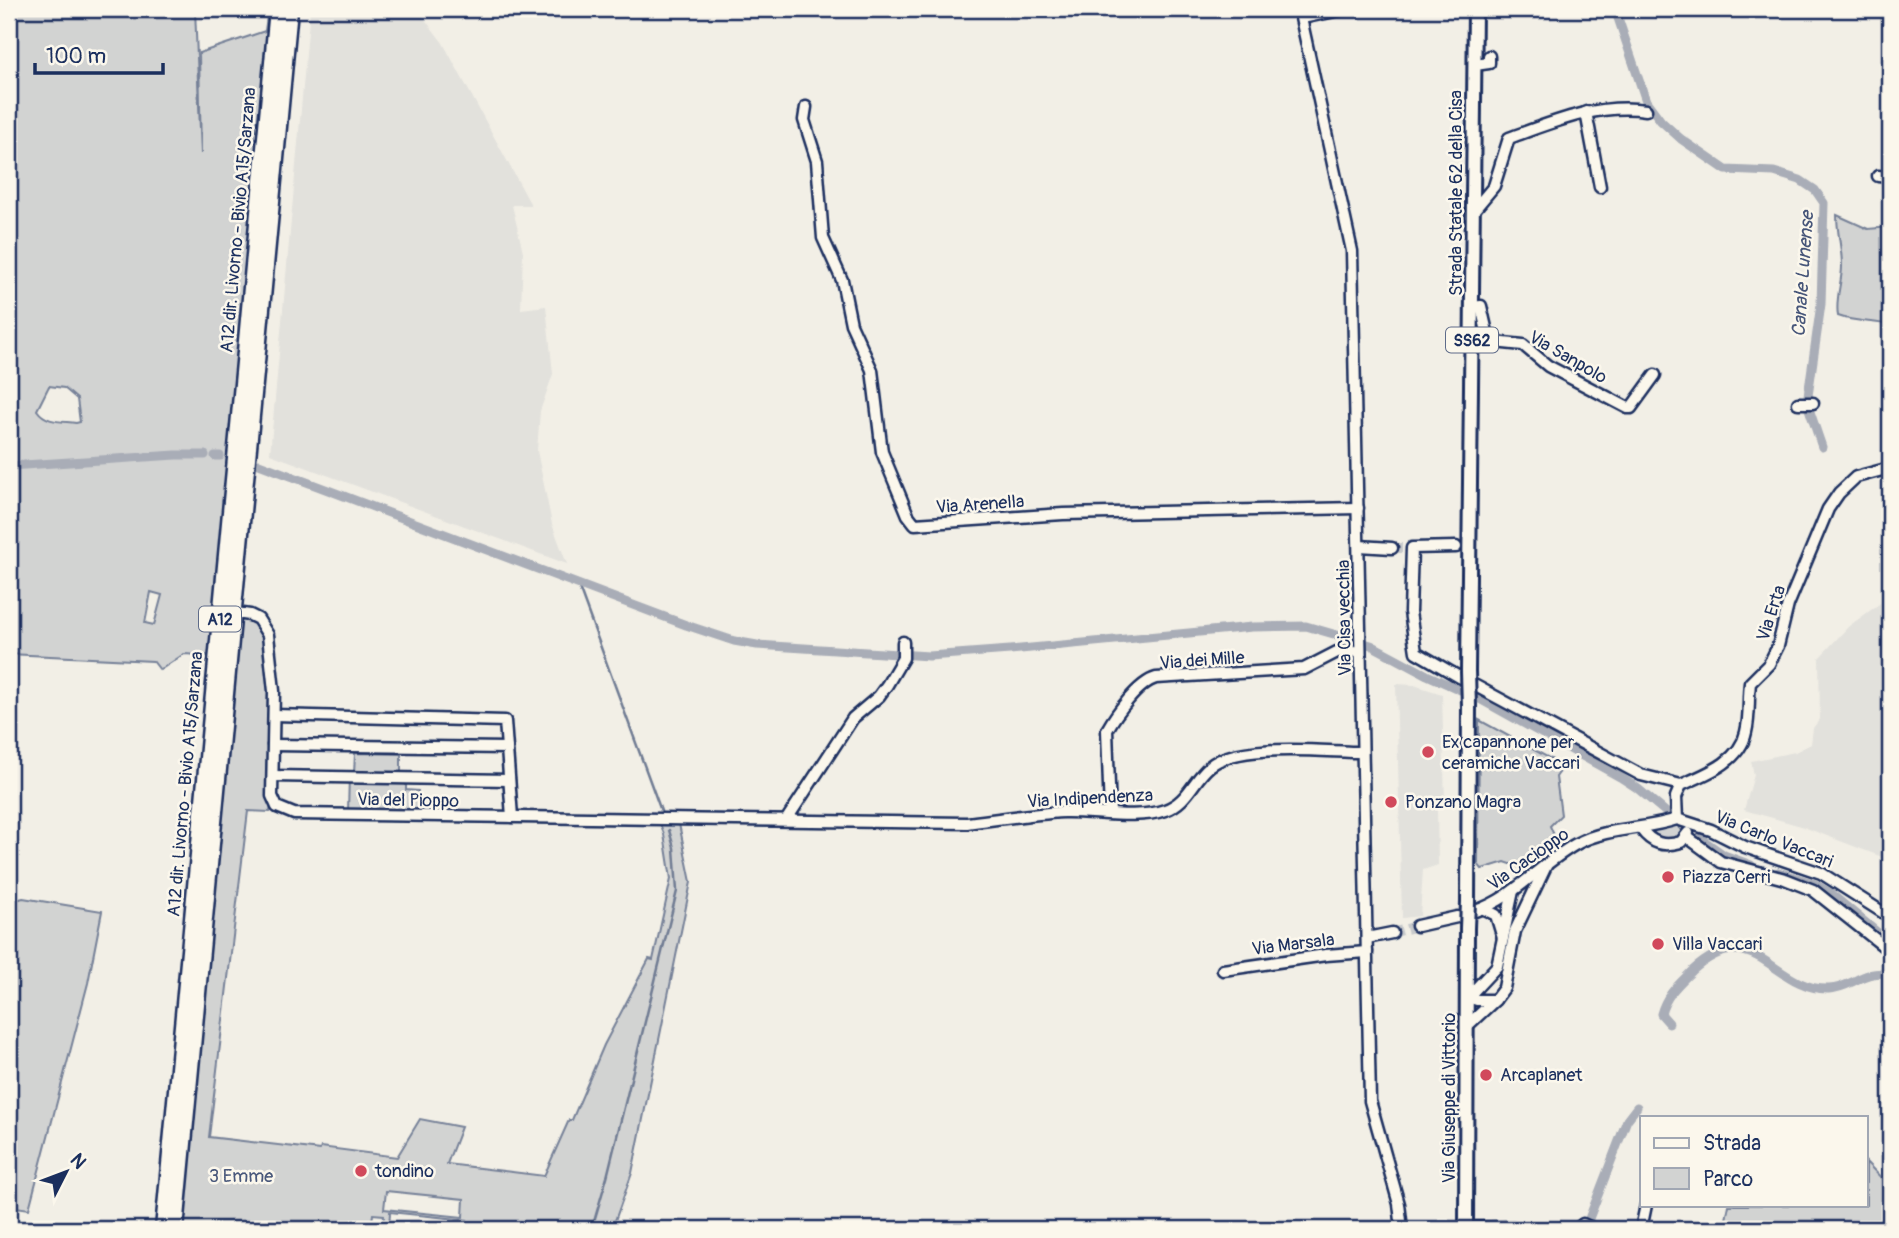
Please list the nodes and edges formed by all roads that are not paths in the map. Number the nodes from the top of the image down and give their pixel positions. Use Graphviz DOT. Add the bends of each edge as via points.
graph roads {
  1 [pos="277,9"];
  2 [pos="290,9"];
  3 [pos="1345,9"];
  4 [pos="1475,9"];
  5 [pos="1301,13"];
  6 [pos="1489,63"];
  7 [pos="1475,65"];
  8 [pos="806,107"];
  9 [pos="1646,110"];
  10 [pos="1586,112"];
  11 [pos="1878,176"];
  12 [pos="1890,177"];
  13 [pos="1600,187"];
  14 [pos="1474,210"];
  15 [pos="1472,307"];
  16 [pos="1655,375"];
  17 [pos="1798,403"];
  18 [pos="1813,403"];
  19 [pos="1890,468"];
  20 [pos="1358,508"];
  21 [pos="1359,546"];
  22 [pos="1456,547"];
  23 [pos="1392,548"];
  24 [pos="236,613"];
  25 [pos="1360,648"];
  26 [pos="903,649"];
  27 [pos="1464,674"];
  28 [pos="1474,685"];
  29 [pos="274,715"];
  30 [pos="273,745"];
  31 [pos="507,748"];
  32 [pos="1362,752"];
  33 [pos="273,776"];
  34 [pos="509,780"];
  35 [pos="1681,785"];
  36 [pos="1110,814"];
  37 [pos="512,817"];
  38 [pos="755,818"];
  39 [pos="1677,818"];
  40 [pos="787,819"];
  41 [pos="1692,823"];
  42 [pos="1641,829"];
  43 [pos="1687,837"];
  44 [pos="1546,865"];
  45 [pos="1513,891"];
  46 [pos="1527,905"];
  47 [pos="1476,907"];
  48 [pos="1457,916"];
  49 [pos="1890,917"];
  50 [pos="1417,926"];
  51 [pos="1392,933"];
  52 [pos="1367,938"];
  53 [pos="1503,940"];
  54 [pos="1890,951"];
  55 [pos="1367,952"];
  56 [pos="1467,968"];
  57 [pos="1223,970"];
  58 [pos="1486,977"];
  59 [pos="1468,997"];
  60 [pos="1495,1000"];
  61 [pos="1467,1026"];
  62 [pos="1646,1206"];
  63 [pos="163,1229"];
  64 [pos="176,1229"];
  65 [pos="1402,1229"];
  66 [pos="1466,1229"];
  67 [pos="1513,1229"];
  68 [pos="1641,1229"];
  1 -- 63 [label="highway, A12 dir. Livorno - Bivio A15/Sarzana / A12"];
  2 -- 64 [label="highway, A12"];
  3 -- 5 [label="street"];
  4 -- 7 [label="main road, Strada Statale 62 della Cisa / SS62"];
  5 -- 20 [label="street, Via Cisa vecchia" via="1352,251"];
  6 -- 7 [label="street"];
  7 -- 14 [label="main road, Strada Statale 62 della Cisa / SS62"];
  8 -- 20 [label="street, Via Arenella" via="804,120 817,161 823,238 842,281 851,324 872,370 882,452 915,524 1063,514"];
  9 -- 10 [label="street" via="1630,107"];
  10 -- 13 [label="street"];
  10 -- 14 [label="street" via="1509,138 1494,186"];
  11 -- 12 [label="street"];
  14 -- 15 [label="main road, Strada Statale 62 della Cisa / SS62"];
  15 -- 16 [label="street, Via Sanpolo" via="1482,306 1494,342 1523,345 1548,366 1628,408"];
  15 -- 27 [label="main road, Strada Statale 62 della Cisa / SS62"];
  17 -- 18 [label="street"];
  19 -- 35 [label="street, Via Erta" via="1856,477 1828,509 1788,605 1778,646 1769,664 1750,683 1741,746 1722,765"];
  20 -- 21 [label="street, Via Cisa vecchia"];
  21 -- 23 [label="street"];
  21 -- 25 [label="street, Via Cisa vecchia"];
  22 -- 27 [label="street" via="1412,548 1410,612 1416,652"];
  24 -- 29 [label="street, Via del Pioppo" via="258,619 268,635"];
  25 -- 32 [label="street, Via Cisa vecchia"];
  25 -- 36 [label="street, Via dei Mille" via="1336,652 1304,669 1146,681 1108,730"];
  26 -- 40 [label="street" via="879,696 853,718"];
  27 -- 47 [label="main road, SS62, bridge"];
  28 -- 35 [label="street" via="1641,775"];
  29 -- 30 [label="street, Via del Pioppo"];
  29 -- 31 [label="street" via="505,721"];
  30 -- 31 [label="street"];
  30 -- 33 [label="street, Via del Pioppo"];
  31 -- 34 [label="street"];
  32 -- 36 [label="street, Via Indipendenza" via="1240,754 1208,767 1189,794 1163,811"];
  32 -- 52 [label="street, Via Cisa vecchia"];
  33 -- 34 [label="street"];
  33 -- 37 [label="street, Via del Pioppo" via="273,801 294,814"];
  34 -- 37 [label="street"];
  35 -- 39 [label="street" via="1676,797"];
  36 -- 40 [label="street, Via Indipendenza" via="1065,812 967,823"];
  37 -- 38 [label="street, Via del Pioppo"];
  38 -- 40 [label="street, Via Indipendenza"];
  39 -- 41 [label="street, Via Carlo Vaccari"];
  39 -- 42 [label="street"];
  41 -- 43 [label="street"];
  41 -- 49 [label="street, Via Carlo Vaccari" via="1821,873"];
  42 -- 43 [label="street" via="1664,845"];
  42 -- 44 [label="street, Via Cacioppo" via="1591,837"];
  43 -- 54 [label="street" via="1721,862 1813,890"];
  44 -- 45 [label="street, Via Cacioppo"];
  44 -- 46 [label="street"];
  45 -- 46 [label="street"];
  45 -- 47 [label="street, Via Cacioppo"];
  45 -- 53 [label="street"];
  46 -- 60 [label="street" via="1515,930 1504,988"];
  47 -- 53 [label="street" via="1496,915"];
  47 -- 56 [label="main road, SS62, bridge" via="1467,928"];
  48 -- 50 [label="street"];
  51 -- 52 [label="street"];
  52 -- 55 [label="street, Via Cisa vecchia"];
  53 -- 58 [label="street" via="1497,966"];
  55 -- 57 [label="street, Via Marsala"];
  55 -- 65 [label="street, Via Cisa vecchia" via="1370,1101"];
  56 -- 58 [label="street"];
  56 -- 59 [label="main road, Via Giuseppe di Vittorio / SS62"];
  58 -- 59 [label="street"];
  59 -- 60 [label="street"];
  59 -- 61 [label="main road, Via Giuseppe di Vittorio / SS62"];
  60 -- 61 [label="street"];
  61 -- 66 [label="main road, Via Giuseppe di Vittorio / SS62"];
  62 -- 68 [label="street"];
  66 -- 67 [label="street"];
}
